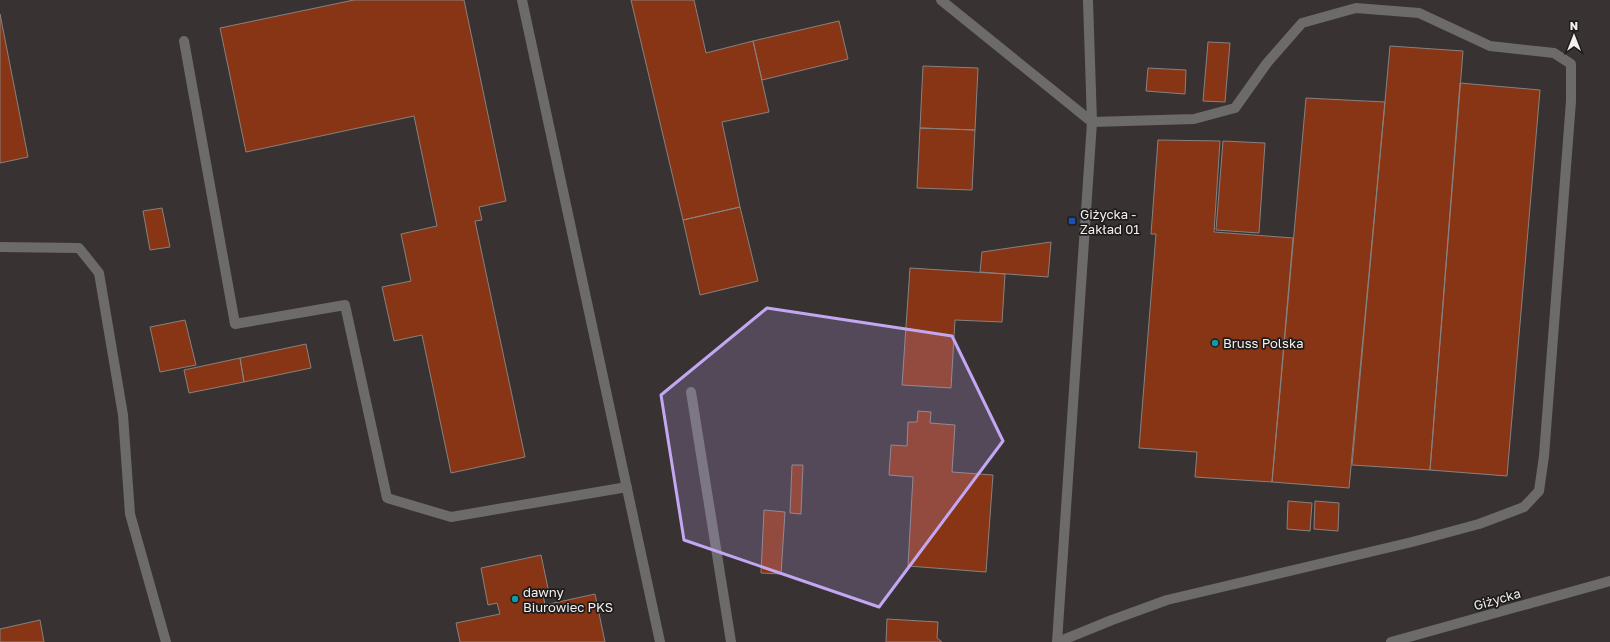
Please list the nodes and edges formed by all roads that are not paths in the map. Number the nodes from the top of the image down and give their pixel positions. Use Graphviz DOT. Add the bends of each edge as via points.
graph roads {
  1 [pos="522,0"];
  2 [pos="941,0"];
  3 [pos="1088,1"];
  4 [pos="184,41"];
  5 [pos="1092,122"];
  6 [pos="0,247"];
  7 [pos="691,392"];
  8 [pos="627,487"];
  9 [pos="1610,581"];
  10 [pos="166,642"];
  11 [pos="660,642"];
  12 [pos="731,642"];
  13 [pos="1057,642"];
  14 [pos="1391,642"];
  1 -- 8 [label="street"];
  2 -- 5 [label="street"];
  3 -- 5 [label="street"];
  4 -- 8 [label="street" via="235,324 346,305 386,498 451,517"];
  5 -- 13 [label="street"];
  5 -- 13 [label="street" via="1194,119 1235,108 1267,63 1302,23 1356,8 1419,13 1490,46 1554,53 1571,64 1571,102 1545,448 1539,491 1524,507 1479,524 1167,600"];
  6 -- 10 [label="street" via="79,248 99,272 123,415 130,514"];
  7 -- 12 [label="street"];
  8 -- 11 [label="street"];
  9 -- 14 [label="street, Giżycka"];
}
